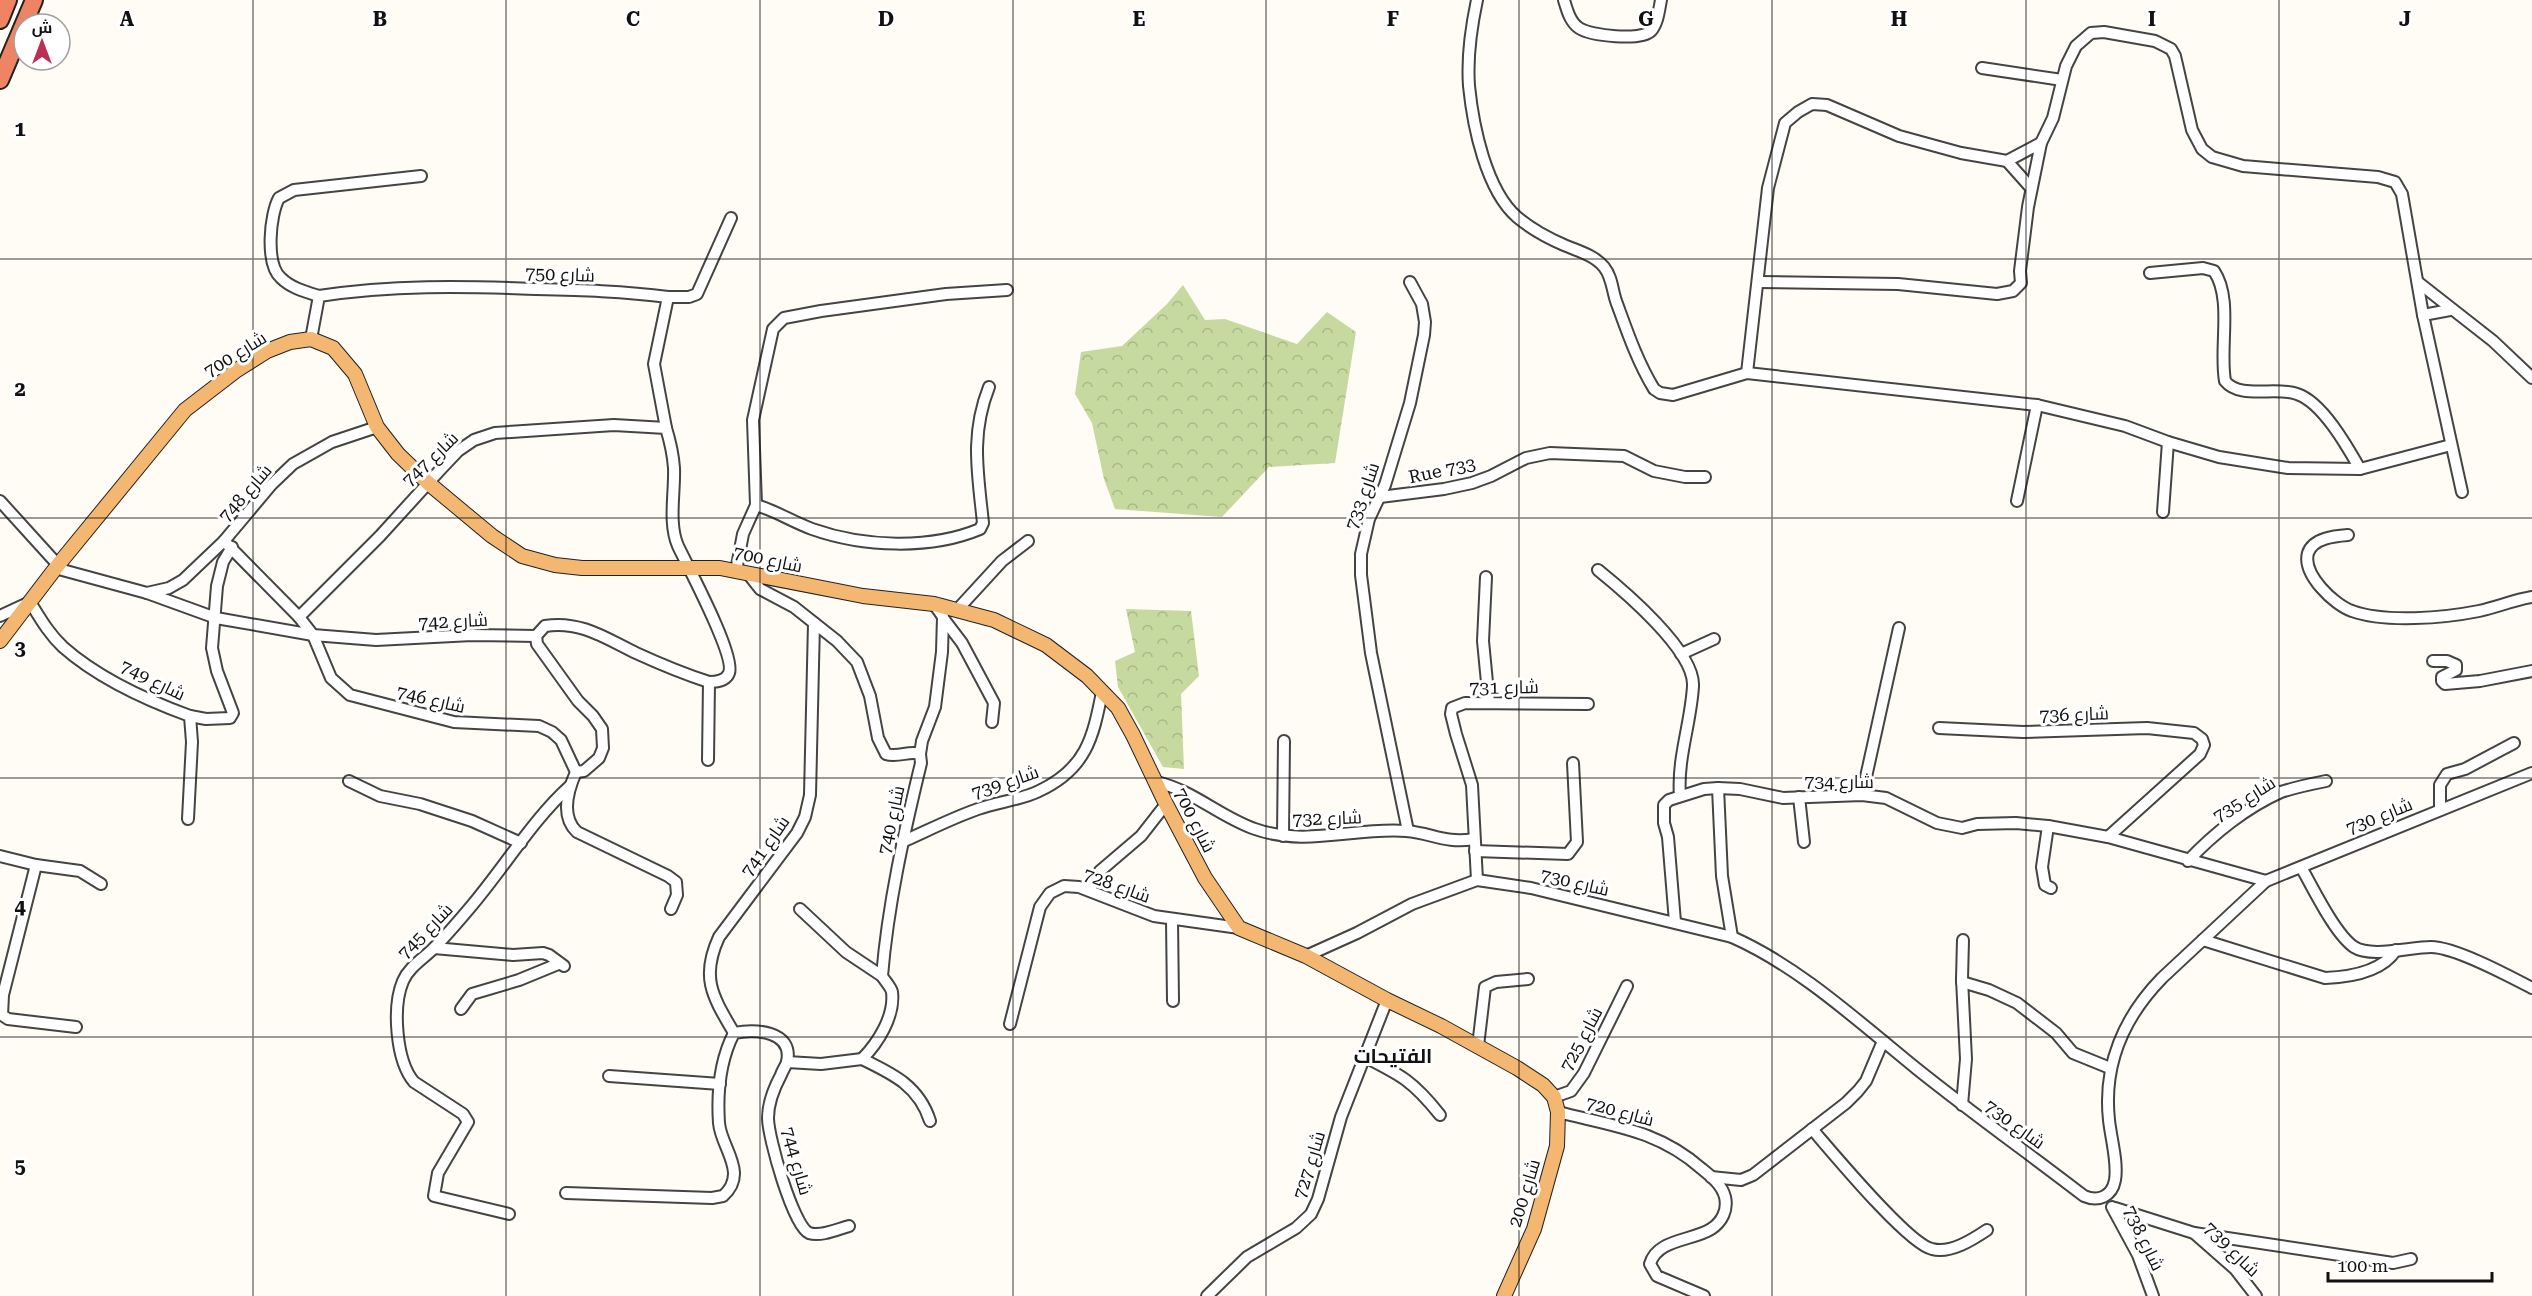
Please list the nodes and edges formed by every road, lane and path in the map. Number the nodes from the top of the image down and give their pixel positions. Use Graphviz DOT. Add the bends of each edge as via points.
graph roads {
  1 [pos="8,0"];
  2 [pos="34,0"];
  3 [pos="1477,0"];
  4 [pos="1564,0"];
  5 [pos="1661,0"];
  6 [pos="0,20"];
  7 [pos="1982,68"];
  8 [pos="0,80"];
  9 [pos="2062,80"];
  10 [pos="2041,144"];
  11 [pos="2007,161"];
  12 [pos="421,176"];
  13 [pos="2031,188"];
  14 [pos="731,218"];
  15 [pos="2150,273"];
  16 [pos="1410,282"];
  17 [pos="1759,282"];
  18 [pos="2419,283"];
  19 [pos="1007,290"];
  20 [pos="319,296"];
  21 [pos="668,297"];
  22 [pos="2450,310"];
  23 [pos="2422,315"];
  24 [pos="311,339"];
  25 [pos="1747,373"];
  26 [pos="2532,378"];
  27 [pos="989,387"];
  28 [pos="2037,405"];
  29 [pos="377,427"];
  30 [pos="666,428"];
  31 [pos="2168,442"];
  32 [pos="2451,445"];
  33 [pos="2360,469"];
  34 [pos="1705,477"];
  35 [pos="427,482"];
  36 [pos="2462,492"];
  37 [pos="1380,497"];
  38 [pos="0,501"];
  39 [pos="2017,501"];
  40 [pos="756,505"];
  41 [pos="2163,512"];
  42 [pos="2348,535"];
  43 [pos="1028,541"];
  44 [pos="228,544"];
  45 [pos="56,567"];
  46 [pos="689,568"];
  47 [pos="1598,570"];
  48 [pos="742,573"];
  49 [pos="1486,578"];
  50 [pos="147,593"];
  51 [pos="2532,597"];
  52 [pos="30,602"];
  53 [pos="934,604"];
  54 [pos="957,610"];
  55 [pos="0,616"];
  56 [pos="299,617"];
  57 [pos="943,617"];
  58 [pos="216,618"];
  59 [pos="814,623"];
  60 [pos="1899,628"];
  61 [pos="313,635"];
  62 [pos="536,636"];
  63 [pos="1714,639"];
  64 [pos="0,640"];
  65 [pos="1681,654"];
  66 [pos="2433,661"];
  67 [pos="2532,671"];
  68 [pos="709,682"];
  69 [pos="1102,692"];
  70 [pos="1489,703"];
  71 [pos="1588,704"];
  72 [pos="190,716"];
  73 [pos="992,722"];
  74 [pos="1939,728"];
  75 [pos="1284,741"];
  76 [pos="2514,743"];
  77 [pos="920,753"];
  78 [pos="708,760"];
  79 [pos="1573,763"];
  80 [pos="576,772"];
  81 [pos="2532,773"];
  82 [pos="349,781"];
  83 [pos="2326,781"];
  84 [pos="1156,782"];
  85 [pos="570,786"];
  86 [pos="1718,788"];
  87 [pos="1862,795"];
  88 [pos="1680,796"];
  89 [pos="1799,797"];
  90 [pos="1166,804"];
  91 [pos="2440,810"];
  92 [pos="188,819"];
  93 [pos="2048,826"];
  94 [pos="1408,831"];
  95 [pos="1283,836"];
  96 [pos="2108,837"];
  97 [pos="902,842"];
  98 [pos="1804,842"];
  99 [pos="520,843"];
  100 [pos="1475,845"];
  101 [pos="0,856"];
  102 [pos="2188,861"];
  103 [pos="36,865"];
  104 [pos="2301,867"];
  105 [pos="1477,880"];
  106 [pos="2266,881"];
  107 [pos="101,884"];
  108 [pos="2051,888"];
  109 [pos="1089,890"];
  110 [pos="671,909"];
  111 [pos="800,909"];
  112 [pos="1172,920"];
  113 [pos="1675,922"];
  114 [pos="1239,928"];
  115 [pos="1732,937"];
  116 [pos="1963,940"];
  117 [pos="2203,940"];
  118 [pos="434,948"];
  119 [pos="2396,950"];
  120 [pos="1306,956"];
  121 [pos="882,976"];
  122 [pos="1528,979"];
  123 [pos="1962,982"];
  124 [pos="1627,986"];
  125 [pos="2532,988"];
  126 [pos="1387,1000"];
  127 [pos="1173,1001"];
  128 [pos="461,1010"];
  129 [pos="1010,1024"];
  130 [pos="76,1027"];
  131 [pos="734,1033"];
  132 [pos="1883,1041"];
  133 [pos="1478,1047"];
  134 [pos="1363,1056"];
  135 [pos="861,1059"];
  136 [pos="787,1062"];
  137 [pos="2110,1068"];
  138 [pos="609,1076"];
  139 [pos="720,1084"];
  140 [pos="1554,1097"];
  141 [pos="1962,1105"];
  142 [pos="1558,1112"];
  143 [pos="1440,1115"];
  144 [pos="930,1121"];
  145 [pos="1812,1129"];
  146 [pos="1711,1177"];
  147 [pos="566,1193"];
  148 [pos="2100,1199"];
  149 [pos="2115,1208"];
  150 [pos="509,1214"];
  151 [pos="849,1226"];
  152 [pos="1987,1230"];
  153 [pos="2194,1233"];
  154 [pos="2411,1258"];
  155 [pos="1207,1296"];
  156 [pos="1504,1296"];
  157 [pos="1704,1296"];
  158 [pos="2153,1296"];
  159 [pos="2256,1296"];
  1 -- 6 [label="highway"];
  2 -- 8 [label="highway"];
  3 -- 25 [label="street" via="1469,86 1485,160 1502,200 1517,217 1603,266 1632,347 1654,389 1673,395"];
  4 -- 5 [label="street" via="1579,28 1596,34 1628,36 1649,33 1655,26"];
  7 -- 9 [label="street"];
  9 -- 10 [label="street" via="2053,118"];
  9 -- 18 [label="street" via="2070,54 2091,33 2136,37 2171,49 2192,130 2202,149 2212,157 2243,166 2378,177 2395,182 2402,194"];
  10 -- 11 [label="street"];
  10 -- 13 [label="street"];
  11 -- 13 [label="street"];
  11 -- 17 [label="street" via="1899,136 1827,105 1812,104 1785,123 1768,188"];
  12 -- 20 [label="street" via="294,190 279,198 272,220 273,265 282,280"];
  13 -- 17 [label="street" via="2021,283 2013,291 1997,294 1898,284"];
  14 -- 21 [label="street, شارع 750" via="697,294"];
  15 -- 33 [label="street" via="2203,268 2214,271 2223,290 2225,381 2234,388 2302,396 2340,436"];
  16 -- 37 [label="street, شارع 733" via="1422,304 1424,335 1410,403"];
  17 -- 25 [label="street"];
  18 -- 22 [label="street"];
  18 -- 23 [label="street"];
  19 -- 40 [label="street" via="946,294 780,320 773,330 753,420"];
  20 -- 21 [label="street, شارع 750" via="443,286"];
  20 -- 24 [label="street"];
  21 -- 30 [label="street" via="654,364"];
  22 -- 23 [label="street"];
  22 -- 26 [label="street" via="2493,341"];
  23 -- 32 [label="street"];
  24 -- 29 [label="main road, شارع 700" via="333,348 355,375"];
  24 -- 45 [label="main road, شارع 700" via="267,351 185,410"];
  25 -- 28 [label="street"];
  27 -- 40 [label="street" via="978,418 976,442 983,523 980,529 934,541 861,541 810,529"];
  28 -- 31 [label="street" via="2115,423"];
  28 -- 39 [label="street"];
  29 -- 35 [label="main road, شارع 700"];
  29 -- 44 [label="street, شارع 748" via="332,442 293,464 271,485"];
  30 -- 35 [label="street, شارع 747" via="614,425 487,435 464,446"];
  30 -- 46 [label="street" via="674,469 677,543"];
  31 -- 33 [label="street" via="2219,457 2288,468"];
  31 -- 41 [label="street"];
  32 -- 33 [label="street"];
  32 -- 36 [label="street"];
  34 -- 37 [label="street, Rue 733" via="1654,471 1624,456 1542,453 1472,483"];
  35 -- 46 [label="main road, شارع 700" via="522,556 582,567"];
  35 -- 56 [label="street, شارع 747" via="380,536"];
  37 -- 94 [label="street, شارع 733" via="1369,519 1361,575 1371,653"];
  38 -- 45 [label="street"];
  40 -- 48 [label="street" via="742,534"];
  42 -- 51 [label="street" via="2322,540 2308,552 2308,559 2324,592 2352,611 2378,617 2452,615"];
  43 -- 54 [label="street" via="1002,561"];
  44 -- 50 [label="street, شارع 748" via="183,580"];
  44 -- 56 [label="street"];
  44 -- 58 [label="street" via="217,586"];
  45 -- 50 [label="street, شارع 742"];
  45 -- 52 [label="main road, شارع 700"];
  46 -- 48 [label="main road, شارع 700"];
  46 -- 68 [label="street" via="726,648 730,670 722,680"];
  47 -- 65 [label="street" via="1637,603"];
  48 -- 53 [label="main road, شارع 700" via="863,596"];
  48 -- 59 [label="street" via="768,595 794,607"];
  49 -- 70 [label="street" via="1483,641"];
  50 -- 58 [label="street, شارع 742"];
  52 -- 55 [label="street"];
  52 -- 64 [label="main road, شارع 700"];
  52 -- 72 [label="street, شارع 749" via="54,637 90,667"];
  53 -- 54 [label="main road, شارع 700"];
  53 -- 57 [label="street"];
  54 -- 69 [label="main road, شارع 700" via="994,620 1046,645"];
  56 -- 61 [label="street, شارع 746"];
  57 -- 73 [label="street" via="962,643 994,703"];
  57 -- 77 [label="street, شارع 740" via="936,697"];
  58 -- 61 [label="street, شارع 742"];
  58 -- 72 [label="street" via="212,648 233,713 224,720"];
  59 -- 77 [label="street" via="857,662 865,677 886,754"];
  59 -- 131 [label="street, شارع 741" via="811,776 806,817 719,937 711,955 710,987"];
  60 -- 87 [label="street"];
  61 -- 62 [label="street, شارع 742" via="376,640"];
  61 -- 80 [label="street, شارع 746" via="331,678 350,696 454,722 539,726 561,740"];
  62 -- 68 [label="street, شارع 742" via="546,626 566,624 584,628"];
  62 -- 80 [label="street" via="537,644 602,729 599,758 584,771"];
  63 -- 65 [label="street"];
  65 -- 88 [label="street" via="1693,673 1693,686 1681,756"];
  66 -- 67 [label="street" via="2447,661 2457,667 2442,677 2445,684"];
  68 -- 78 [label="street"];
  69 -- 84 [label="main road, شارع 700" via="1123,717"];
  69 -- 97 [label="street, شارع 739" via="1087,749 1067,774 1038,792 964,814"];
  70 -- 71 [label="street, شارع 731"];
  70 -- 100 [label="street, شارع 731" via="1457,705 1451,714 1470,775"];
  72 -- 92 [label="street, شارع 749"];
  74 -- 96 [label="street, شارع 736" via="2023,732 2147,728 2194,734 2202,739 2204,745 2194,759"];
  75 -- 95 [label="street"];
  76 -- 91 [label="street" via="2447,774 2440,785"];
  77 -- 97 [label="street, شارع 740"];
  79 -- 100 [label="street, شارع 732" via="1577,842 1568,854"];
  80 -- 85 [label="street"];
  81 -- 91 [label="street, شارع 730"];
  82 -- 99 [label="street" via="380,796 472,820"];
  83 -- 102 [label="street, شارع 735" via="2294,788 2258,805"];
  84 -- 90 [label="main road, شارع 700"];
  84 -- 95 [label="street, شارع 732" via="1184,791 1253,829"];
  85 -- 99 [label="street, شارع 745"];
  85 -- 110 [label="street" via="567,810 572,828 676,882 677,895"];
  86 -- 88 [label="street, شارع 734"];
  86 -- 89 [label="street, شارع 734"];
  86 -- 115 [label="street" via="1722,876"];
  87 -- 89 [label="street, شارع 734"];
  87 -- 93 [label="street, شارع 734" via="1886,798 1937,823 1962,828 2016,823"];
  88 -- 113 [label="street" via="1669,800 1663,812"];
  89 -- 98 [label="street"];
  90 -- 109 [label="street" via="1141,836 1100,871"];
  90 -- 114 [label="main road, شارع 700" via="1205,878"];
  91 -- 104 [label="street, شارع 730"];
  93 -- 96 [label="street, شارع 734"];
  93 -- 108 [label="street" via="2042,867 2045,885"];
  94 -- 95 [label="street, شارع 732"];
  94 -- 100 [label="street, شارع 732"];
  96 -- 102 [label="street, شارع 734"];
  97 -- 121 [label="street, شارع 740"];
  99 -- 118 [label="street, شارع 745"];
  100 -- 105 [label="street, شارع 731"];
  101 -- 103 [label="street"];
  102 -- 106 [label="street, شارع 734"];
  103 -- 107 [label="street" via="80,871"];
  103 -- 130 [label="street" via="3,995 2,1015"];
  104 -- 106 [label="street, شارع 730"];
  104 -- 119 [label="street" via="2343,937 2354,947 2362,951"];
  105 -- 113 [label="street, شارع 730" via="1531,888"];
  105 -- 120 [label="street, شارع 730" via="1412,904"];
  106 -- 117 [label="street, شارع 730"];
  109 -- 112 [label="street, شارع 728"];
  109 -- 129 [label="street, شارع 728" via="1064,886 1050,893 1040,907"];
  111 -- 121 [label="street" via="846,952"];
  112 -- 114 [label="street, شارع 728"];
  112 -- 127 [label="street"];
  113 -- 115 [label="street, شارع 730"];
  114 -- 120 [label="main road"];
  115 -- 132 [label="street, شارع 730" via="1759,949 1797,975"];
  116 -- 123 [label="street"];
  117 -- 119 [label="street" via="2325,978 2368,971 2390,960"];
  117 -- 137 [label="street, شارع 730" via="2147,994 2116,1048"];
  118 -- 128 [label="street" via="513,955 543,953 561,965 472,994"];
  118 -- 150 [label="street, شارع 745" via="403,982 397,1017 402,1058 409,1076 463,1114 468,1122 438,1173 434,1196"];
  119 -- 125 [label="street" via="2445,948"];
  120 -- 126 [label="main road"];
  121 -- 135 [label="street, شارع 740" via="892,990 891,1011"];
  122 -- 133 [label="street" via="1485,987"];
  123 -- 137 [label="street" via="2017,1003 2056,1033 2073,1053"];
  123 -- 141 [label="street" via="1966,1059"];
  124 -- 140 [label="street, شارع 725" via="1584,1073 1571,1091"];
  126 -- 133 [label="main road"];
  126 -- 134 [label="street, شارع 727"];
  131 -- 136 [label="street" via="770,1033 783,1042"];
  131 -- 139 [label="street"];
  132 -- 141 [label="street, شارع 730"];
  132 -- 145 [label="street" via="1858,1091"];
  133 -- 140 [label="main road" via="1543,1085"];
  134 -- 143 [label="street" via="1413,1083"];
  134 -- 155 [label="street, شارع 727" via="1311,1214 1296,1228 1247,1257"];
  135 -- 136 [label="street" via="827,1064"];
  135 -- 144 [label="street" via="909,1085 926,1108"];
  136 -- 151 [label="street, شارع 744" via="773,1092 768,1121 791,1203 800,1223 813,1234"];
  137 -- 148 [label="street, شارع 730" via="2108,1095 2115,1181"];
  138 -- 139 [label="street"];
  139 -- 147 [label="street" via="719,1127 735,1175 723,1196"];
  140 -- 142 [label="main road, شارع 200"];
  141 -- 148 [label="street, شارع 730" via="2084,1196"];
  142 -- 146 [label="street, شارع 720" via="1662,1140"];
  142 -- 156 [label="main road, شارع 200" via="1557,1146 1537,1219"];
  145 -- 146 [label="street" via="1753,1175 1741,1180"];
  145 -- 152 [label="street" via="1917,1242 1941,1250"];
  146 -- 157 [label="street, شارع 720" via="1720,1186 1726,1204 1719,1222 1702,1233 1663,1247 1650,1264 1657,1276"];
  148 -- 149 [label="street, شارع 738"];
  149 -- 153 [label="street, شارع 739"];
  149 -- 158 [label="street, شارع 738"];
  153 -- 154 [label="street" via="2374,1261 2393,1263"];
  153 -- 159 [label="street, شارع 739" via="2235,1269"];
}
